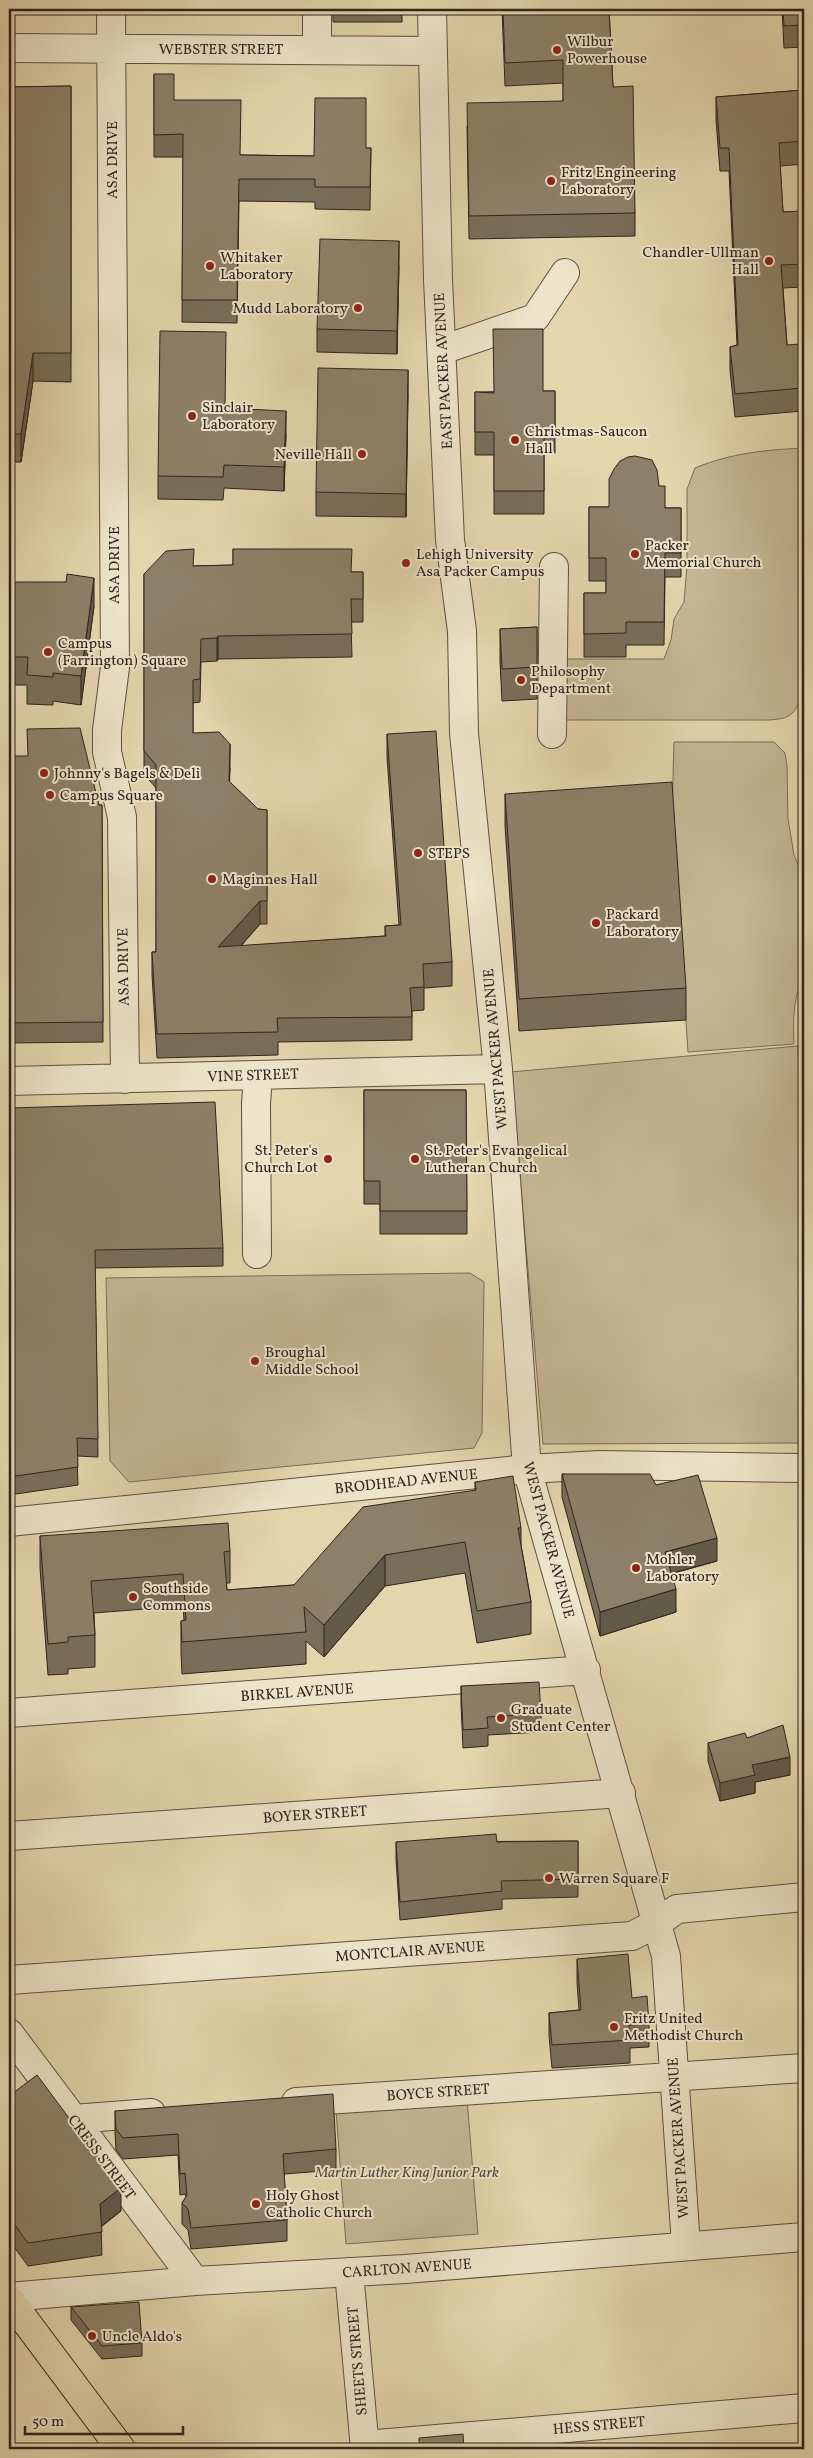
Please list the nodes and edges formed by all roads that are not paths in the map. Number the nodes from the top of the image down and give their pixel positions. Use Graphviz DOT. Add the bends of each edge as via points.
graph roads {
  1 [pos="111,9"];
  2 [pos="317,9"];
  3 [pos="432,9"];
  4 [pos="9,48"];
  5 [pos="111,49"];
  6 [pos="318,50"];
  7 [pos="433,51"];
  8 [pos="565,273"];
  9 [pos="442,350"];
  10 [pos="554,567"];
  11 [pos="464,733"];
  12 [pos="552,734"];
  13 [pos="498,1069"];
  14 [pos="258,1075"];
  15 [pos="124,1078"];
  16 [pos="9,1081"];
  17 [pos="257,1254"];
  18 [pos="804,1468"];
  19 [pos="527,1469"];
  20 [pos="9,1522"];
  21 [pos="586,1670"];
  22 [pos="9,1713"];
  23 [pos="621,1793"];
  24 [pos="9,1836"];
  25 [pos="804,1897"];
  26 [pos="657,1923"];
  27 [pos="9,1980"];
  28 [pos="9,2033"];
  29 [pos="804,2068"];
  30 [pos="674,2077"];
  31 [pos="273,2104"];
  32 [pos="178,2111"];
  33 [pos="73,2119"];
  34 [pos="804,2237"];
  35 [pos="686,2245"];
  36 [pos="350,2272"];
  37 [pos="195,2281"];
  38 [pos="9,2298"];
  39 [pos="804,2408"];
  40 [pos="365,2447"];
  41 [pos="121,2449"];
  1 -- 5 [label="street, ASA DRIVE"];
  2 -- 6 [label="street"];
  3 -- 7 [label="street, EAST PACKER AVENUE"];
  4 -- 5 [label="street, WEBSTER STREET"];
  5 -- 6 [label="street, WEBSTER STREET"];
  5 -- 15 [label="street, ASA DRIVE" via="115,667 107,752 122,817 112,852"];
  6 -- 7 [label="street, WEBSTER STREET"];
  7 -- 9 [label="street, EAST PACKER AVENUE"];
  8 -- 9 [label="street" via="535,318"];
  9 -- 11 [label="street, EAST PACKER AVENUE" via="450,540 462,631"];
  10 -- 12 [label="street"];
  11 -- 13 [label="street, WEST PACKER AVENUE"];
  13 -- 14 [label="street, VINE STREET"];
  13 -- 19 [label="street, WEST PACKER AVENUE"];
  14 -- 15 [label="street, VINE STREET"];
  14 -- 17 [label="street"];
  15 -- 16 [label="street, VINE STREET"];
  18 -- 19 [label="street, BRODHEAD AVENUE" via="600,1465"];
  19 -- 20 [label="street, BRODHEAD AVENUE"];
  19 -- 21 [label="street, WEST PACKER AVENUE"];
  21 -- 22 [label="street, BIRKEL AVENUE"];
  21 -- 23 [label="street, WEST PACKER AVENUE"];
  23 -- 24 [label="street, BOYER STREET"];
  23 -- 26 [label="street, WEST PACKER AVENUE"];
  25 -- 26 [label="street, MONTCLAIR AVENUE" via="677,1909"];
  26 -- 27 [label="street, MONTCLAIR AVENUE" via="632,1936"];
  26 -- 30 [label="street, WEST PACKER AVENUE" via="666,1956"];
  28 -- 33 [label="street, CRESS STREET"];
  29 -- 30 [label="street, BOYCE STREET"];
  30 -- 31 [label="street, BOYCE STREET"];
  30 -- 35 [label="street, WEST PACKER AVENUE"];
  32 -- 33 [label="street"];
  33 -- 37 [label="street, CRESS STREET"];
  34 -- 35 [label="street, CARLTON AVENUE"];
  35 -- 36 [label="street, CARLTON AVENUE"];
  36 -- 37 [label="street, CARLTON AVENUE"];
  36 -- 40 [label="street, SHEETS STREET"];
  37 -- 38 [label="street, CARLTON AVENUE"];
  38 -- 41 [label="main road"];
  39 -- 40 [label="street, HESS STREET"];
}
